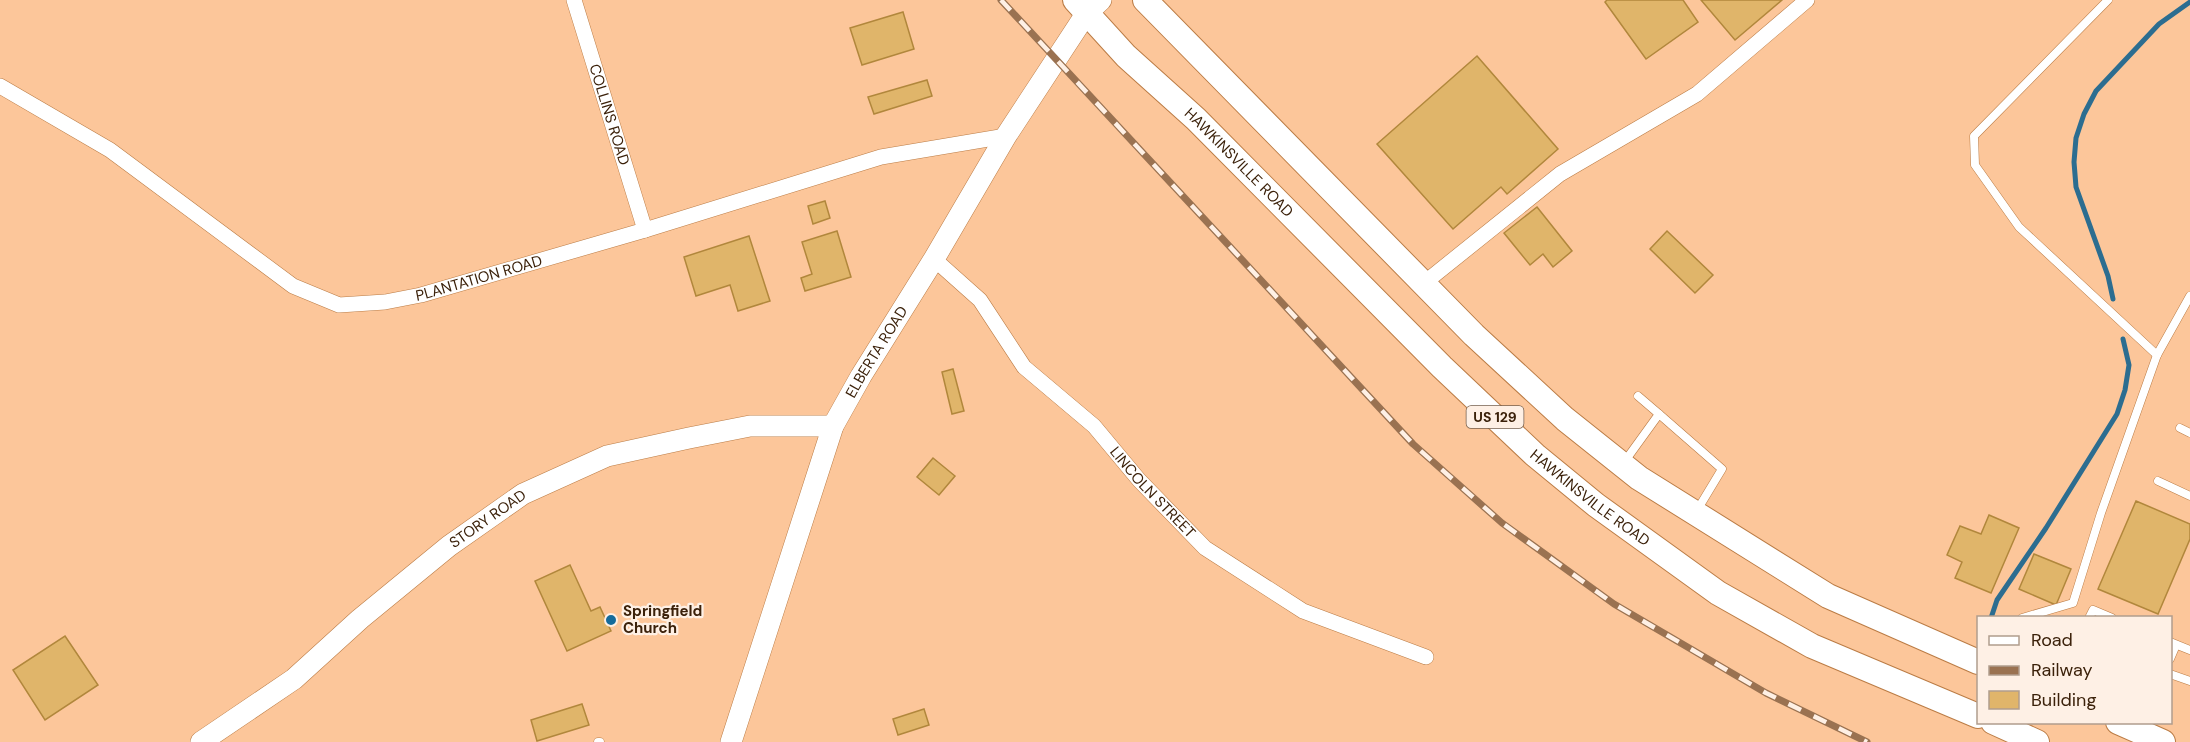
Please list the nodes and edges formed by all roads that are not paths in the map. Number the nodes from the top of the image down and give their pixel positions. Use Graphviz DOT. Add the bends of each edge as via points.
graph roads {
  1 [pos="574,0"];
  2 [pos="1144,0"];
  3 [pos="1807,0"];
  4 [pos="2108,0"];
  5 [pos="1087,5"];
  6 [pos="0,86"];
  7 [pos="1006,136"];
  8 [pos="645,230"];
  9 [pos="934,259"];
  10 [pos="1423,284"];
  11 [pos="2190,296"];
  12 [pos="2157,356"];
  13 [pos="1638,396"];
  14 [pos="1659,414"];
  15 [pos="833,426"];
  16 [pos="2180,428"];
  17 [pos="2190,433"];
  18 [pos="1622,465"];
  19 [pos="2158,481"];
  20 [pos="2190,496"];
  21 [pos="1695,513"];
  22 [pos="2029,616"];
  23 [pos="2090,616"];
  24 [pos="2107,616"];
  25 [pos="2173,644"];
  26 [pos="2190,650"];
  27 [pos="1426,657"];
  28 [pos="1977,662"];
  29 [pos="2172,675"];
  30 [pos="2190,681"];
  31 [pos="1977,716"];
  32 [pos="1995,724"];
  33 [pos="2130,725"];
  34 [pos="201,742"];
  35 [pos="731,742"];
  36 [pos="2037,742"];
  37 [pos="2163,742"];
  1 -- 8 [label="street, COLLINS ROAD"];
  2 -- 10 [label="main road, US 129"];
  3 -- 10 [label="street" via="1697,94 1560,174"];
  4 -- 12 [label="lane" via="1974,136 1975,165 2019,227"];
  5 -- 7 [label="street, ELBERTA ROAD"];
  5 -- 31 [label="main road, HAWKINSVILLE ROAD / US 129" via="1126,56 1196,119 1442,367 1535,455 1596,505 1718,593 1812,646"];
  6 -- 8 [label="street, PLANTATION ROAD" via="110,150 292,286 339,305 421,295"];
  7 -- 8 [label="street, PLANTATION ROAD" via="881,157"];
  7 -- 9 [label="street, ELBERTA ROAD"];
  9 -- 15 [label="street, ELBERTA ROAD"];
  9 -- 27 [label="street, LINCOLN STREET" via="980,300 1024,367 1094,426 1139,480 1205,548 1303,611"];
  10 -- 18 [label="main road, US 129" via="1565,419"];
  11 -- 12 [label="lane"];
  12 -- 22 [label="lane" via="2073,603"];
  13 -- 14 [label="lane"];
  14 -- 18 [label="lane"];
  14 -- 21 [label="lane" via="1722,469"];
  15 -- 34 [label="street, STORY ROAD" via="750,426 607,456 523,494 449,546 294,678"];
  15 -- 35 [label="street, ELBERTA ROAD"];
  16 -- 17 [label="lane"];
  18 -- 21 [label="main road, US 129"];
  19 -- 20 [label="lane"];
  21 -- 28 [label="main road, US 129" via="1828,596"];
  23 -- 24 [label="lane" via="2093,610"];
  25 -- 26 [label="lane"];
  29 -- 30 [label="lane"];
  32 -- 36 [label="main road"];
  33 -- 37 [label="main road"];
}
